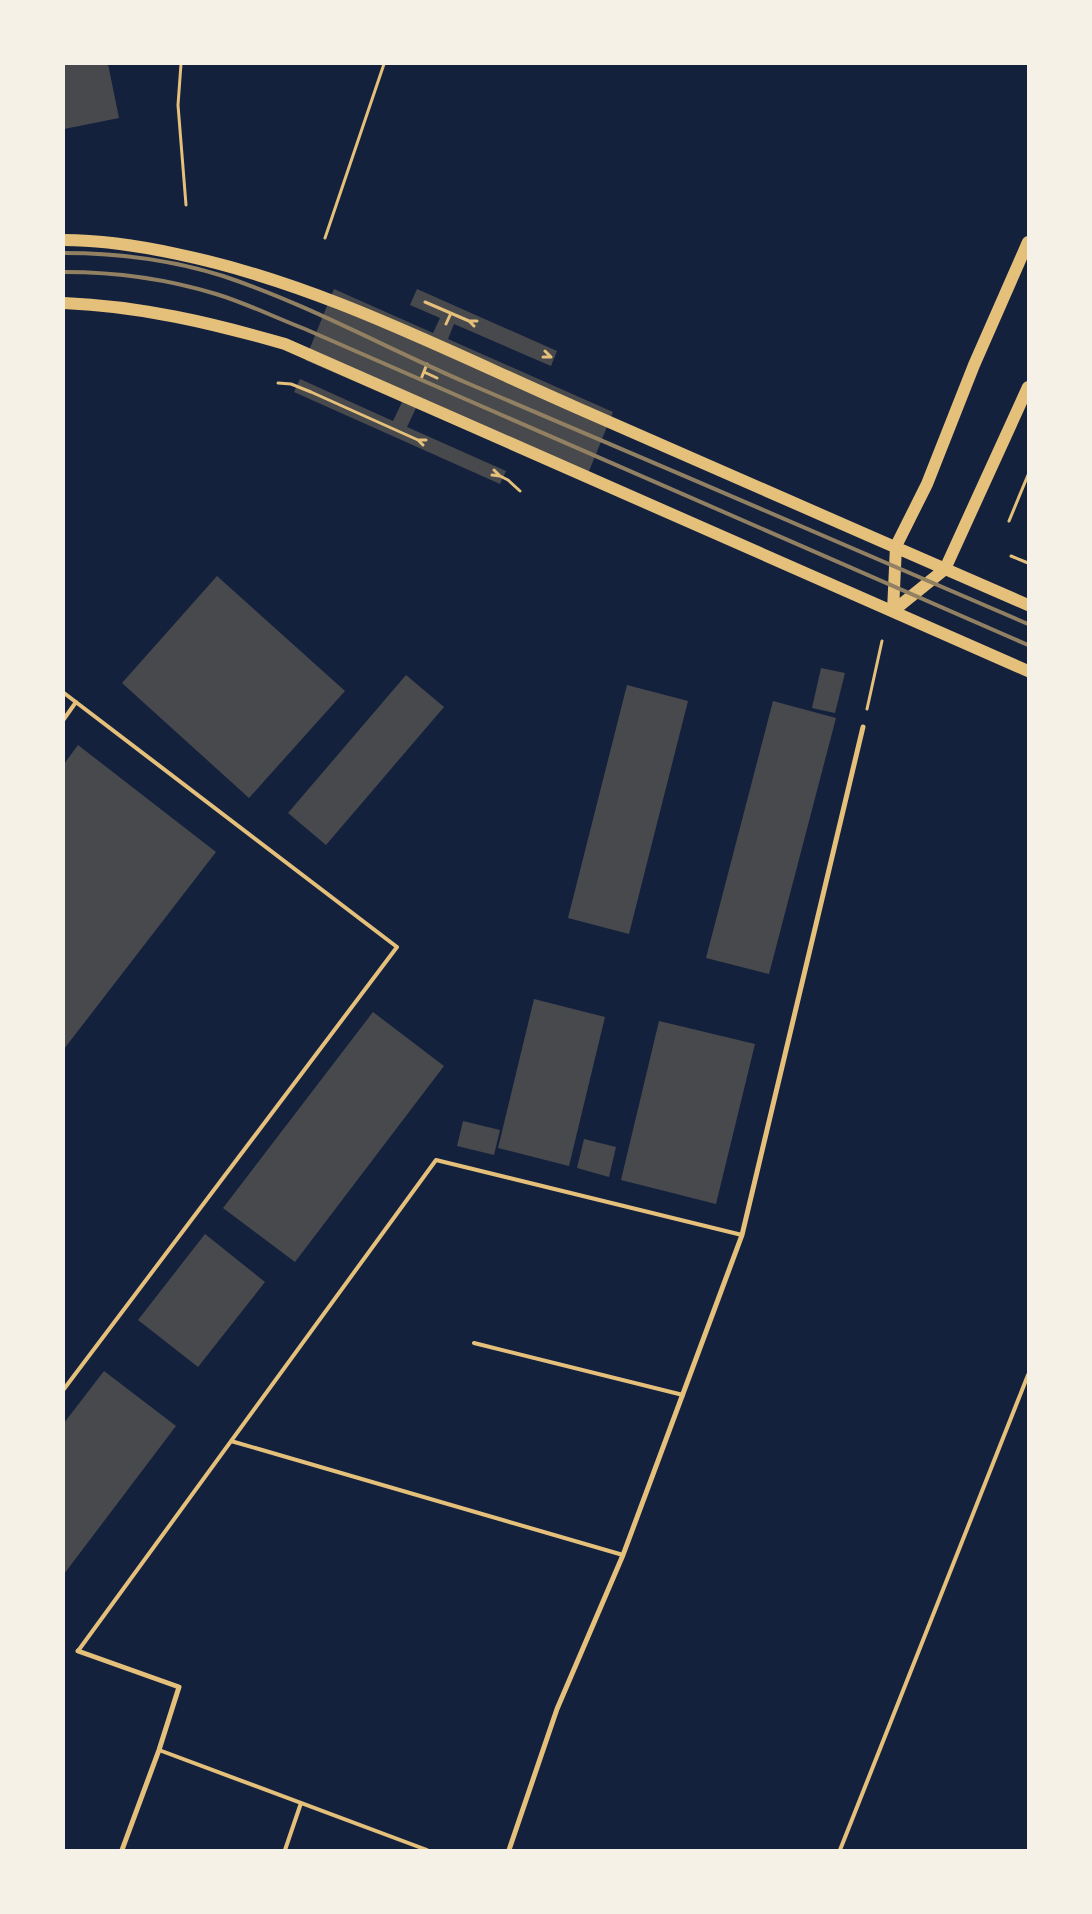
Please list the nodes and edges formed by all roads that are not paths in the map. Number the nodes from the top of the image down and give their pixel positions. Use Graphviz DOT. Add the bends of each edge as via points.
graph roads {
  1 [pos="64,240"];
  2 [pos="1028,242"];
  3 [pos="64,303"];
  4 [pos="1028,387"];
  5 [pos="896,546"];
  6 [pos="945,569"];
  7 [pos="1028,605"];
  8 [pos="893,611"];
  9 [pos="1028,671"];
  10 [pos="64,693"];
  11 [pos="76,702"];
  12 [pos="64,719"];
  13 [pos="863,727"];
  14 [pos="742,1235"];
  15 [pos="474,1343"];
  16 [pos="1028,1374"];
  17 [pos="64,1389"];
  18 [pos="683,1395"];
  19 [pos="231,1441"];
  20 [pos="623,1555"];
  21 [pos="78,1651"];
  22 [pos="159,1750"];
  23 [pos="302,1803"];
  24 [pos="122,1850"];
  25 [pos="286,1850"];
  26 [pos="427,1850"];
  27 [pos="508,1850"];
  28 [pos="840,1850"];
  1 -- 5 [label="main road" via="144,247 212,261 322,295 789,503"];
  2 -- 5 [label="main road" via="926,484"];
  3 -- 8 [label="main road" via="102,304 170,315 285,344"];
  4 -- 6 [label="main road"];
  5 -- 6 [label="main road"];
  5 -- 8 [label="main road"];
  6 -- 7 [label="main road"];
  6 -- 8 [label="main road"];
  8 -- 9 [label="main road"];
  10 -- 11 [label="lane"];
  11 -- 12 [label="lane"];
  11 -- 17 [label="lane" via="397,947"];
  13 -- 14 [label="street"];
  14 -- 18 [label="street"];
  14 -- 19 [label="lane" via="436,1160"];
  15 -- 18 [label="lane"];
  16 -- 28 [label="lane"];
  18 -- 20 [label="street"];
  19 -- 20 [label="lane"];
  19 -- 21 [label="lane"];
  20 -- 27 [label="street" via="557,1709"];
  21 -- 22 [label="street" via="179,1688"];
  22 -- 23 [label="lane"];
  22 -- 24 [label="street"];
  23 -- 25 [label="lane"];
  23 -- 26 [label="lane"];
}
